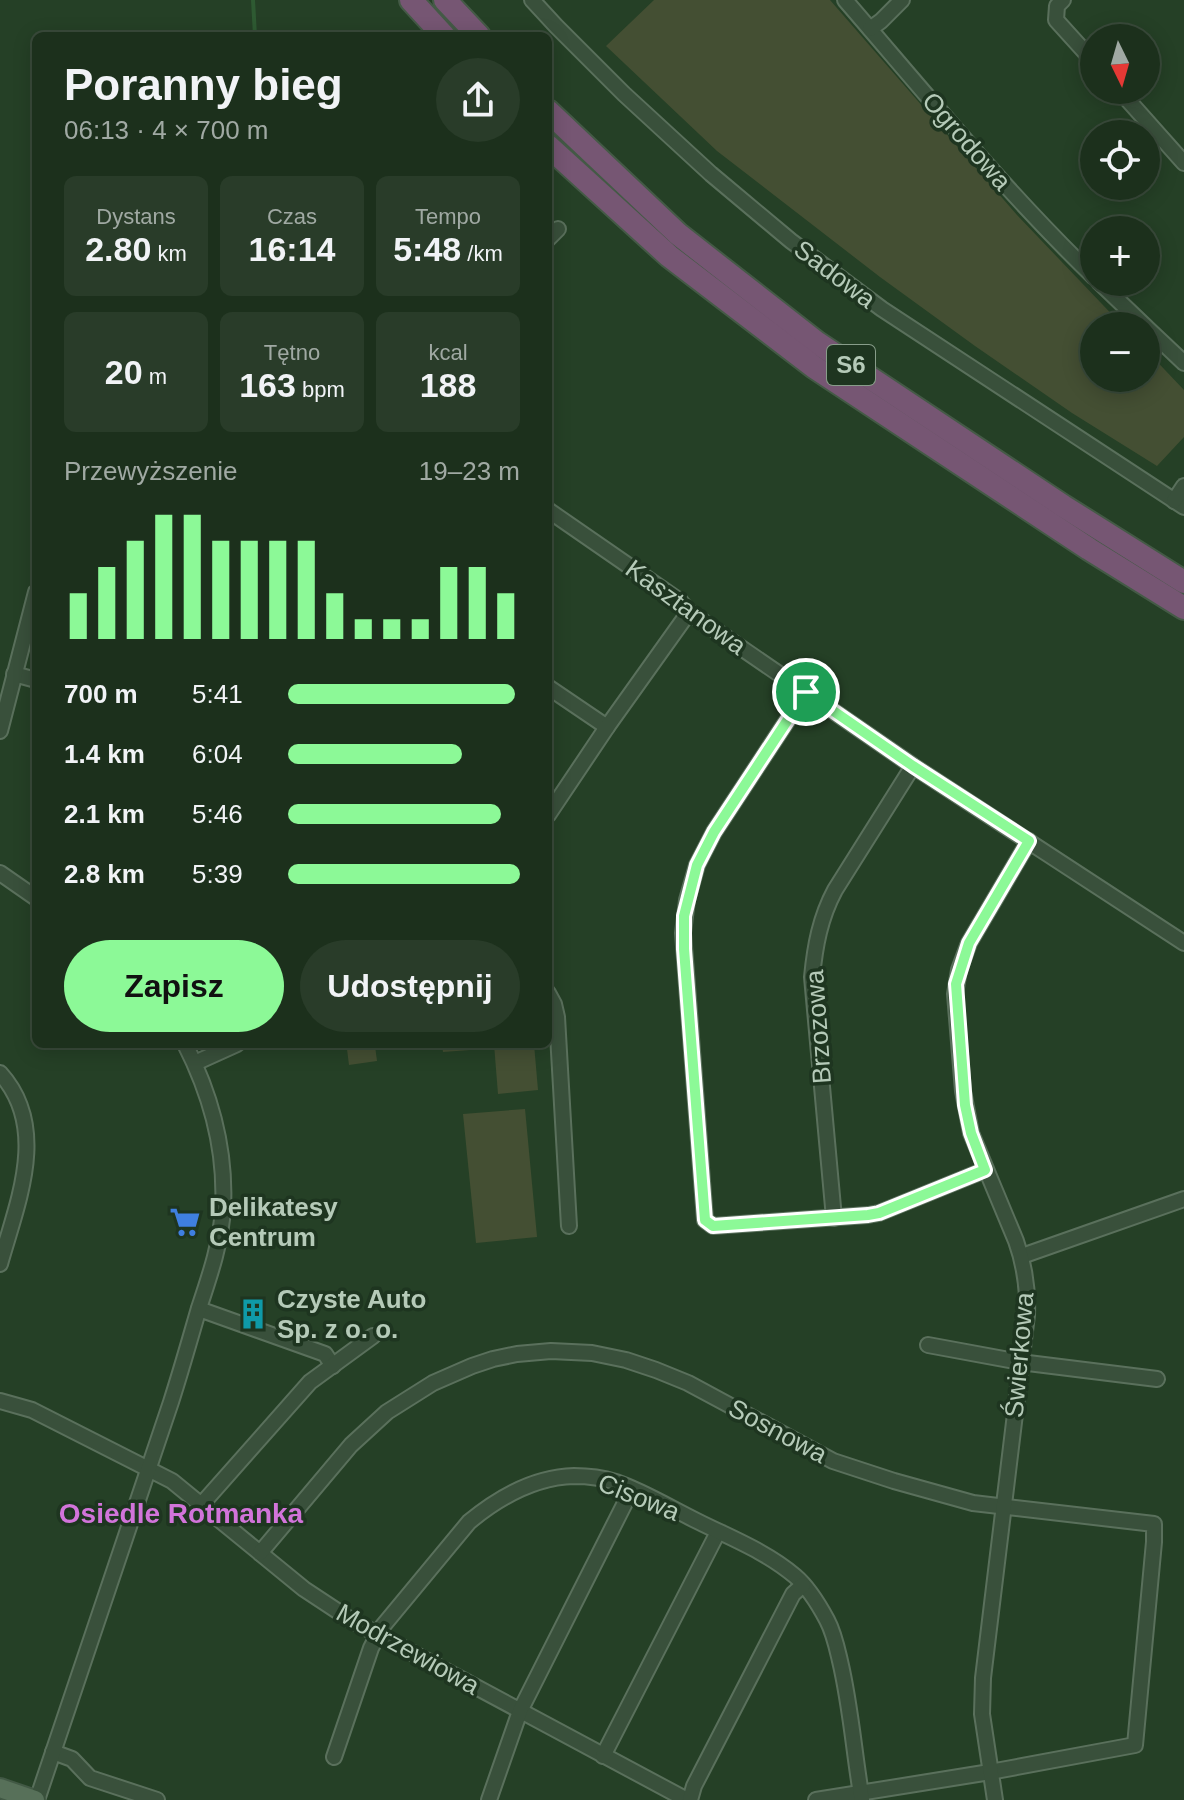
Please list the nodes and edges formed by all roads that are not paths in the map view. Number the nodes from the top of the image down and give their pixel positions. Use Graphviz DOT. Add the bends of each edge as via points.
graph roads {
  1 [pos="411,0"];
  2 [pos="445,0"];
  3 [pos="532,0"];
  4 [pos="845,0"];
  5 [pos="902,0"];
  6 [pos="1063,0"];
  7 [pos="870,29"];
  8 [pos="440,32"];
  9 [pos="475,32"];
  10 [pos="1080,47"];
  11 [pos="1131,104"];
  12 [pos="552,115"];
  13 [pos="552,150"];
  14 [pos="1184,163"];
  15 [pos="1080,263"];
  16 [pos="1114,296"];
  17 [pos="1131,312"];
  18 [pos="1160,340"];
  19 [pos="1184,363"];
  20 [pos="1184,486"];
  21 [pos="1179,504"];
  22 [pos="552,513"];
  23 [pos="1184,582"];
  24 [pos="32,607"];
  25 [pos="1184,608"];
  26 [pos="689,612"];
  27 [pos="14,674"];
  28 [pos="32,679"];
  29 [pos="552,690"];
  30 [pos="806,692"];
  31 [pos="607,727"];
  32 [pos="0,731"];
  33 [pos="913,766"];
  34 [pos="552,809"];
  35 [pos="1029,841"];
  36 [pos="0,873"];
  37 [pos="32,895"];
  38 [pos="1184,943"];
  39 [pos="552,1000"];
  40 [pos="187,1048"];
  41 [pos="228,1048"];
  42 [pos="195,1063"];
  43 [pos="0,1073"];
  44 [pos="985,1170"];
  45 [pos="1184,1199"];
  46 [pos="834,1218"];
  47 [pos="569,1226"];
  48 [pos="1022,1256"];
  49 [pos="0,1264"];
  50 [pos="199,1309"];
  51 [pos="373,1336"];
  52 [pos="928,1345"];
  53 [pos="1020,1362"];
  54 [pos="333,1366"];
  55 [pos="1157,1379"];
  56 [pos="0,1401"];
  57 [pos="149,1469"];
  58 [pos="632,1489"];
  59 [pos="202,1504"];
  60 [pos="1003,1508"];
  61 [pos="718,1532"];
  62 [pos="260,1553"];
  63 [pos="803,1585"];
  64 [pos="378,1635"];
  65 [pos="520,1711"];
  66 [pos="53,1752"];
  67 [pos="603,1756"];
  68 [pos="334,1757"];
  69 [pos="990,1772"];
  70 [pos="0,1788"];
  71 [pos="861,1796"];
  72 [pos="36,1800"];
  73 [pos="157,1800"];
  74 [pos="489,1800"];
  75 [pos="688,1800"];
  76 [pos="816,1800"];
  77 [pos="995,1800"];
  1 -- 8 [label="highway"];
  2 -- 9 [label="highway"];
  3 -- 21 [label="street, Sadowa" via="624,94 791,241 882,309"];
  4 -- 7 [label="street, Ogrodowa"];
  5 -- 7 [label="street"];
  6 -- 10 [label="street" via="1056,20"];
  7 -- 15 [label="street, Ogrodowa"];
  11 -- 14 [label="street"];
  12 -- 23 [label="highway, S6" via="678,234 816,342"];
  13 -- 25 [label="highway, S6" via="669,256 814,367"];
  16 -- 17 [label="street"];
  18 -- 19 [label="street"];
  20 -- 21 [label="street"];
  22 -- 26 [label="street, Kasztanowa"];
  24 -- 27 [label="street"];
  26 -- 30 [label="street, Kasztanowa"];
  26 -- 31 [label="street"];
  27 -- 28 [label="street"];
  27 -- 32 [label="street"];
  29 -- 31 [label="street"];
  30 -- 33 [label="street, Kasztanowa"];
  30 -- 46 [label="street" via="697,865 684,916 684,949 705,1220 713,1226"];
  31 -- 34 [label="street"];
  33 -- 35 [label="street, Kasztanowa"];
  33 -- 46 [label="street, Brzozowa" via="827,904 817,938 812,977"];
  35 -- 38 [label="street, Kasztanowa"];
  35 -- 44 [label="street, Świerkowa" via="969,943 956,984 965,1105"];
  36 -- 37 [label="street"];
  39 -- 47 [label="street"];
  40 -- 42 [label="street"];
  41 -- 42 [label="street"];
  42 -- 50 [label="street" via="218,1135 223,1194 217,1251"];
  43 -- 49 [label="street" via="20,1107 28,1148"];
  44 -- 46 [label="street" via="879,1213"];
  44 -- 48 [label="street, Świerkowa"];
  45 -- 48 [label="street"];
  48 -- 53 [label="street, Świerkowa" via="1028,1300"];
  50 -- 54 [label="street" via="325,1354"];
  50 -- 57 [label="street"];
  51 -- 54 [label="street"];
  52 -- 53 [label="street"];
  53 -- 55 [label="street"];
  53 -- 60 [label="street, Świerkowa"];
  54 -- 59 [label="street" via="310,1382"];
  56 -- 57 [label="street, Modrzewiowa" via="32,1410"];
  57 -- 59 [label="street, Modrzewiowa"];
  57 -- 66 [label="street"];
  58 -- 61 [label="street, Cisowa"];
  58 -- 64 [label="street, Cisowa" via="574,1476 512,1493 469,1522"];
  58 -- 65 [label="street"];
  59 -- 62 [label="street, Modrzewiowa"];
  60 -- 62 [label="street, Sosnowa" via="853,1469 688,1383 626,1360 551,1351 472,1366 387,1412 351,1445"];
  60 -- 69 [label="street, Świerkowa" via="983,1678"];
  60 -- 69 [label="street, Sosnowa" via="1154,1524 1154,1542 1135,1745"];
  61 -- 63 [label="street, Cisowa" via="772,1560"];
  61 -- 67 [label="street"];
  62 -- 64 [label="street, Modrzewiowa" via="317,1599"];
  63 -- 71 [label="street, Cisowa" via="829,1623 836,1644"];
  63 -- 75 [label="street" via="793,1594"];
  64 -- 65 [label="street, Modrzewiowa"];
  64 -- 68 [label="street, Cisowa"];
  65 -- 67 [label="street, Modrzewiowa"];
  65 -- 74 [label="street"];
  66 -- 72 [label="street"];
  66 -- 73 [label="street" via="72,1759 90,1778"];
  67 -- 75 [label="street, Modrzewiowa"];
  69 -- 71 [label="street"];
  69 -- 77 [label="street, Świerkowa"];
  70 -- 72 [label="main road"];
  71 -- 76 [label="street"];
}
